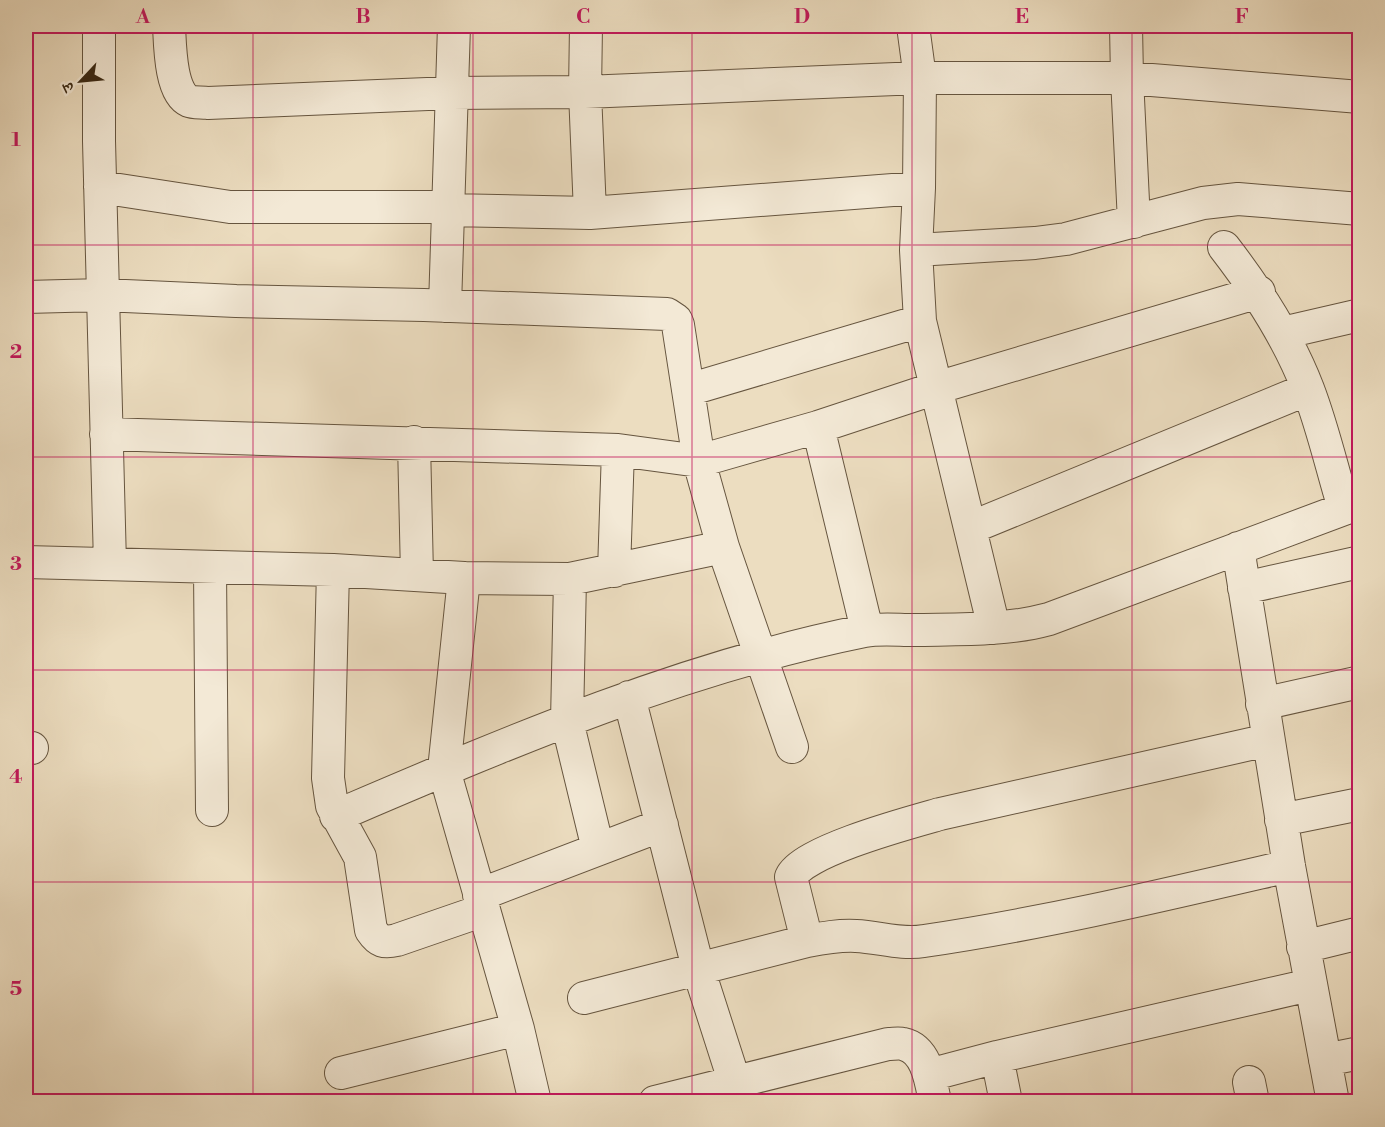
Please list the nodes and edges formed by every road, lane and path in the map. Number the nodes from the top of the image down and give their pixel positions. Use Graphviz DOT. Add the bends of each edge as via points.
graph roads {
  1 [pos="99,26"];
  2 [pos="169,26"];
  3 [pos="454,26"];
  4 [pos="586,26"];
  5 [pos="913,26"];
  6 [pos="1126,26"];
  7 [pos="920,78"];
  8 [pos="1127,78"];
  9 [pos="585,92"];
  10 [pos="452,93"];
  11 [pos="1359,97"];
  12 [pos="100,187"];
  13 [pos="919,188"];
  14 [pos="448,208"];
  15 [pos="1359,209"];
  16 [pos="590,213"];
  17 [pos="1134,222"];
  18 [pos="1224,247"];
  19 [pos="916,250"];
  20 [pos="1259,292"];
  21 [pos="103,295"];
  22 [pos="26,297"];
  23 [pos="445,306"];
  24 [pos="1359,315"];
  25 [pos="920,321"];
  26 [pos="1282,333"];
  27 [pos="936,388"];
  28 [pos="1308,389"];
  29 [pos="688,390"];
  30 [pos="818,427"];
  31 [pos="106,434"];
  32 [pos="414,442"];
  33 [pos="618,450"];
  34 [pos="699,461"];
  35 [pos="1352,505"];
  36 [pos="970,528"];
  37 [pos="723,547"];
  38 [pos="1238,548"];
  39 [pos="26,562"];
  40 [pos="1359,562"];
  41 [pos="110,564"];
  42 [pos="210,568"];
  43 [pos="333,570"];
  44 [pos="614,571"];
  45 [pos="417,575"];
  46 [pos="464,578"];
  47 [pos="570,579"];
  48 [pos="1244,588"];
  49 [pos="994,628"];
  50 [pos="867,630"];
  51 [pos="760,655"];
  52 [pos="1359,682"];
  53 [pos="629,697"];
  54 [pos="1262,704"];
  55 [pos="567,722"];
  56 [pos="1268,740"];
  57 [pos="792,747"];
  58 [pos="444,770"];
  59 [pos="1359,804"];
  60 [pos="212,810"];
  61 [pos="336,816"];
  62 [pos="1281,820"];
  63 [pos="662,825"];
  64 [pos="598,849"];
  65 [pos="1289,866"];
  66 [pos="482,903"];
  67 [pos="1359,933"];
  68 [pos="807,941"];
  69 [pos="1303,947"];
  70 [pos="698,968"];
  71 [pos="1310,985"];
  72 [pos="584,998"];
  73 [pos="518,1029"];
  74 [pos="1359,1053"];
  75 [pos="997,1057"];
  76 [pos="1325,1060"];
  77 [pos="341,1073"];
  78 [pos="932,1088"];
  79 [pos="738,1091"];
  80 [pos="536,1101"];
  81 [pos="655,1101"];
  82 [pos="1006,1101"];
  83 [pos="1333,1101"];
  1 -- 12 [label="street"];
  2 -- 10 [label="street" via="176,85 190,101"];
  3 -- 10 [label="street"];
  4 -- 9 [label="street"];
  5 -- 7 [label="street"];
  6 -- 8 [label="street"];
  7 -- 8 [label="street"];
  7 -- 9 [label="street"];
  7 -- 13 [label="street"];
  8 -- 11 [label="street"];
  8 -- 17 [label="street"];
  9 -- 10 [label="street"];
  9 -- 16 [label="street"];
  10 -- 14 [label="street"];
  12 -- 14 [label="street" via="230,207"];
  12 -- 21 [label="street"];
  13 -- 16 [label="street"];
  13 -- 19 [label="street"];
  14 -- 16 [label="street"];
  14 -- 23 [label="street"];
  15 -- 17 [label="street" via="1238,199 1203,203"];
  17 -- 19 [label="street" via="1056,240"];
  18 -- 20 [label="street"];
  19 -- 25 [label="street"];
  20 -- 26 [label="street"];
  20 -- 27 [label="street"];
  21 -- 22 [label="street"];
  21 -- 23 [label="street"];
  21 -- 31 [label="street"];
  23 -- 29 [label="street" via="667,314 678,325"];
  24 -- 26 [label="street"];
  25 -- 27 [label="street"];
  25 -- 29 [label="street"];
  26 -- 28 [label="street"];
  27 -- 30 [label="street"];
  27 -- 36 [label="street"];
  28 -- 35 [label="street"];
  28 -- 36 [label="street"];
  29 -- 34 [label="street"];
  30 -- 34 [label="street"];
  30 -- 50 [label="street"];
  31 -- 32 [label="street"];
  31 -- 41 [label="street"];
  32 -- 33 [label="street"];
  32 -- 45 [label="street"];
  33 -- 34 [label="street"];
  33 -- 44 [label="street"];
  34 -- 37 [label="street"];
  35 -- 38 [label="street"];
  36 -- 49 [label="street"];
  37 -- 44 [label="street"];
  37 -- 51 [label="street"];
  38 -- 48 [label="street"];
  38 -- 49 [label="street" via="1049,619"];
  39 -- 41 [label="street"];
  40 -- 48 [label="street"];
  41 -- 42 [label="street"];
  42 -- 43 [label="street"];
  42 -- 60 [label="street"];
  43 -- 45 [label="street"];
  43 -- 61 [label="street" via="328,778"];
  44 -- 47 [label="street"];
  45 -- 46 [label="street"];
  46 -- 47 [label="street"];
  46 -- 58 [label="street"];
  47 -- 55 [label="street"];
  48 -- 54 [label="street"];
  49 -- 50 [label="street"];
  50 -- 51 [label="street"];
  51 -- 53 [label="street"];
  51 -- 57 [label="street"];
  52 -- 54 [label="street"];
  53 -- 55 [label="street"];
  53 -- 63 [label="street"];
  54 -- 56 [label="street"];
  55 -- 58 [label="street"];
  55 -- 64 [label="street"];
  56 -- 62 [label="street"];
  56 -- 68 [label="street" via="929,817 836,848 796,870 791,877"];
  58 -- 61 [label="street"];
  58 -- 66 [label="street"];
  59 -- 62 [label="street"];
  61 -- 66 [label="street" via="360,857 369,920 377,938 385,943"];
  62 -- 65 [label="street"];
  63 -- 64 [label="street"];
  63 -- 70 [label="street"];
  64 -- 66 [label="street"];
  65 -- 68 [label="street" via="1072,916 946,938 905,943 838,936"];
  65 -- 69 [label="street"];
  66 -- 73 [label="street"];
  67 -- 69 [label="street"];
  68 -- 70 [label="street"];
  69 -- 71 [label="street"];
  70 -- 72 [label="street"];
  70 -- 79 [label="street"];
  71 -- 75 [label="street"];
  71 -- 76 [label="street"];
  73 -- 77 [label="street"];
  73 -- 80 [label="street"];
  74 -- 76 [label="street"];
  75 -- 78 [label="street"];
  75 -- 82 [label="street"];
  76 -- 83 [label="street"];
  78 -- 79 [label="street" via="913,1048 888,1044"];
  79 -- 81 [label="street"];
}
